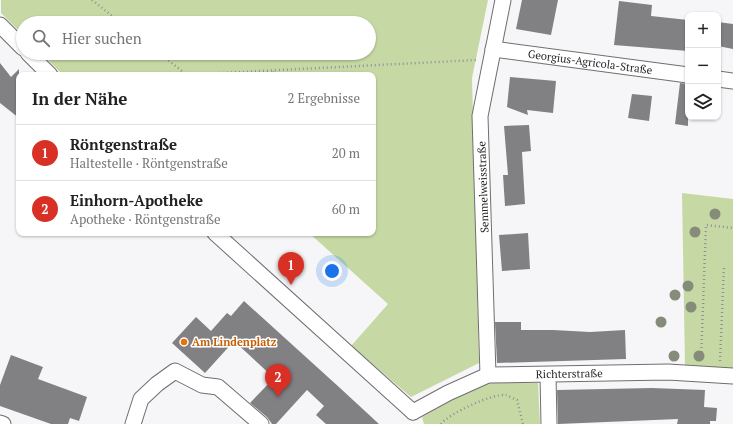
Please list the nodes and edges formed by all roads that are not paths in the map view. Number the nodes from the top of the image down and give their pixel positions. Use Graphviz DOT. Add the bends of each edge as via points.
graph roads {
  1 [pos="503,0"];
  2 [pos="0,25"];
  3 [pos="16,41"];
  4 [pos="492,54"];
  5 [pos="35,60"];
  6 [pos="47,72"];
  7 [pos="685,75"];
  8 [pos="721,79"];
  9 [pos="733,81"];
  10 [pos="218,236"];
  11 [pos="548,374"];
  12 [pos="726,375"];
  13 [pos="488,376"];
  14 [pos="415,418"];
  15 [pos="133,424"];
  16 [pos="261,424"];
  17 [pos="549,424"];
  1 -- 4 [label="street, Semmelweisstraße"];
  2 -- 3 [label="street"];
  4 -- 7 [label="street, Georgius-Agricola-Straße"];
  4 -- 13 [label="street, Semmelweisstraße" via="480,116"];
  5 -- 6 [label="street"];
  8 -- 9 [label="street"];
  10 -- 14 [label="street"];
  11 -- 12 [label="street, Richterstraße" via="668,372"];
  11 -- 13 [label="street, Richterstraße"];
  11 -- 17 [label="street"];
  13 -- 14 [label="street, Richterstraße" via="448,393"];
  15 -- 16 [label="street" via="141,399 175,371 202,385 218,387"];
}
